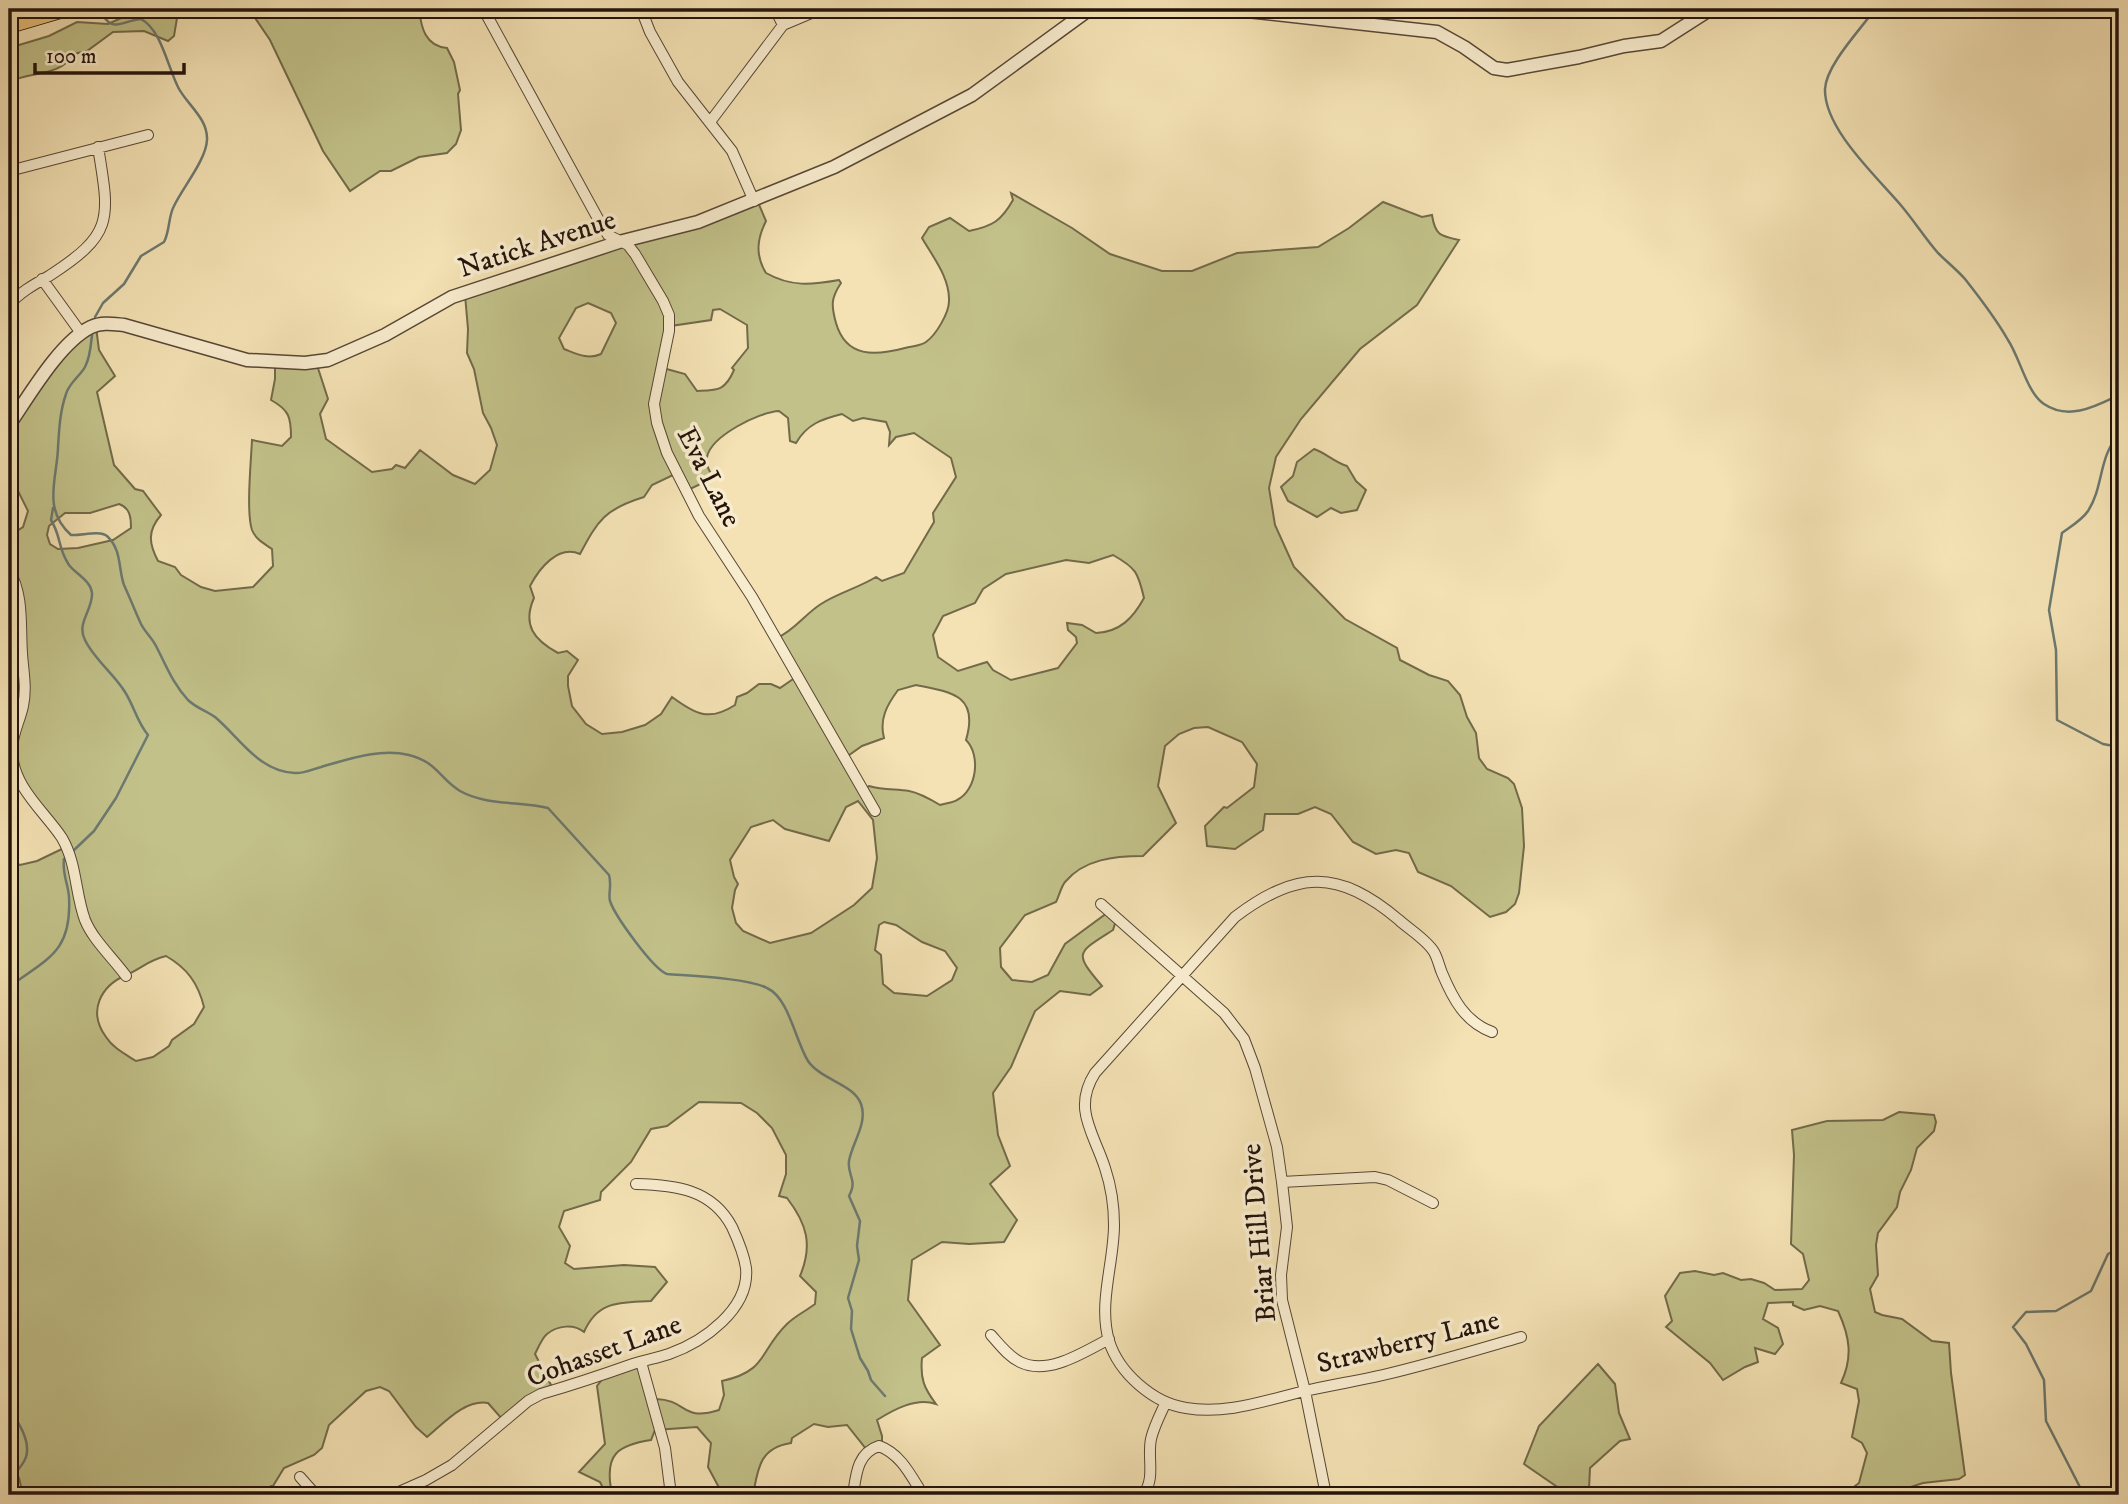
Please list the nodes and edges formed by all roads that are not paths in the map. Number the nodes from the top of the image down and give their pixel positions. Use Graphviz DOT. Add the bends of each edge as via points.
graph roads {
  1 [pos="60,9"];
  2 [pos="641,9"];
  3 [pos="775,9"];
  4 [pos="821,9"];
  5 [pos="1090,9"];
  6 [pos="1229,9"];
  7 [pos="1711,9"];
  8 [pos="485,12"];
  9 [pos="9,24"];
  10 [pos="783,25"];
  11 [pos="710,122"];
  12 [pos="148,135"];
  13 [pos="98,148"];
  14 [pos="9,171"];
  15 [pos="754,201"];
  16 [pos="619,242"];
  17 [pos="42,279"];
  18 [pos="9,305"];
  19 [pos="82,333"];
  20 [pos="9,425"];
  21 [pos="9,570"];
  22 [pos="875,811"];
  23 [pos="1101,904"];
  24 [pos="1182,975"];
  25 [pos="126,976"];
  26 [pos="1492,1032"];
  27 [pos="1282,1182"];
  28 [pos="636,1184"];
  29 [pos="1433,1203"];
  30 [pos="991,1335"];
  31 [pos="1521,1337"];
  32 [pos="1109,1339"];
  33 [pos="641,1362"];
  34 [pos="1305,1391"];
  35 [pos="1166,1402"];
  36 [pos="300,1477"];
  37 [pos="316,1495"];
  38 [pos="392,1495"];
  39 [pos="671,1495"];
  40 [pos="853,1495"];
  41 [pos="923,1495"];
  42 [pos="1143,1495"];
  43 [pos="1326,1495"];
  1 -- 9 [label="highway"];
  2 -- 11 [label="street" via="678,82"];
  3 -- 10 [label="street"];
  4 -- 10 [label="street"];
  5 -- 15 [label="street, Natick Avenue" via="972,95 834,167"];
  6 -- 7 [label="street" via="1437,32 1494,68 1507,70 1656,43"];
  8 -- 16 [label="street, Eva Lane" via="602,226"];
  10 -- 11 [label="street"];
  11 -- 15 [label="street" via="732,151"];
  12 -- 13 [label="street"];
  13 -- 14 [label="street"];
  13 -- 17 [label="street" via="106,195 104,225 78,256"];
  15 -- 16 [label="street, Natick Avenue" via="698,222"];
  16 -- 19 [label="street, Natick Avenue" via="452,297 385,335 315,362 247,360 124,325 100,324"];
  16 -- 22 [label="street, Eva Lane" via="635,254 668,315 654,404 667,453 699,516 756,604"];
  17 -- 18 [label="street"];
  17 -- 19 [label="street"];
  19 -- 20 [label="street" via="60,355"];
  21 -- 25 [label="street" via="22,620 26,683 12,746 16,773 66,847 88,925"];
  23 -- 24 [label="street, Briar Hill Drive"];
  24 -- 26 [label="street" via="1235,917 1260,898 1301,883 1329,882 1368,898 1428,944 1461,1010"];
  24 -- 27 [label="street, Briar Hill Drive" via="1224,1013 1244,1040 1277,1147"];
  24 -- 32 [label="street" via="1086,1087 1086,1115 1105,1169 1114,1214 1105,1296"];
  27 -- 29 [label="street" via="1380,1177"];
  27 -- 34 [label="street, Briar Hill Drive" via="1287,1227 1282,1300"];
  28 -- 33 [label="street, Cohasset Lane" via="665,1184 708,1198 727,1217 746,1270 742,1294 722,1323 670,1354"];
  30 -- 32 [label="street" via="1011,1356 1030,1366 1050,1365"];
  31 -- 34 [label="street, Strawberry Lane" via="1385,1375"];
  32 -- 35 [label="street" via="1129,1374"];
  33 -- 38 [label="street, Cohasset Lane" via="541,1394 452,1465"];
  33 -- 39 [label="street" via="665,1448"];
  34 -- 35 [label="street, Strawberry Lane" via="1213,1410"];
  34 -- 43 [label="street, Briar Hill Drive"];
  35 -- 42 [label="street" via="1151,1439 1151,1471"];
  36 -- 37 [label="street"];
  40 -- 41 [label="street" via="863,1455 879,1446 903,1464"];
}
